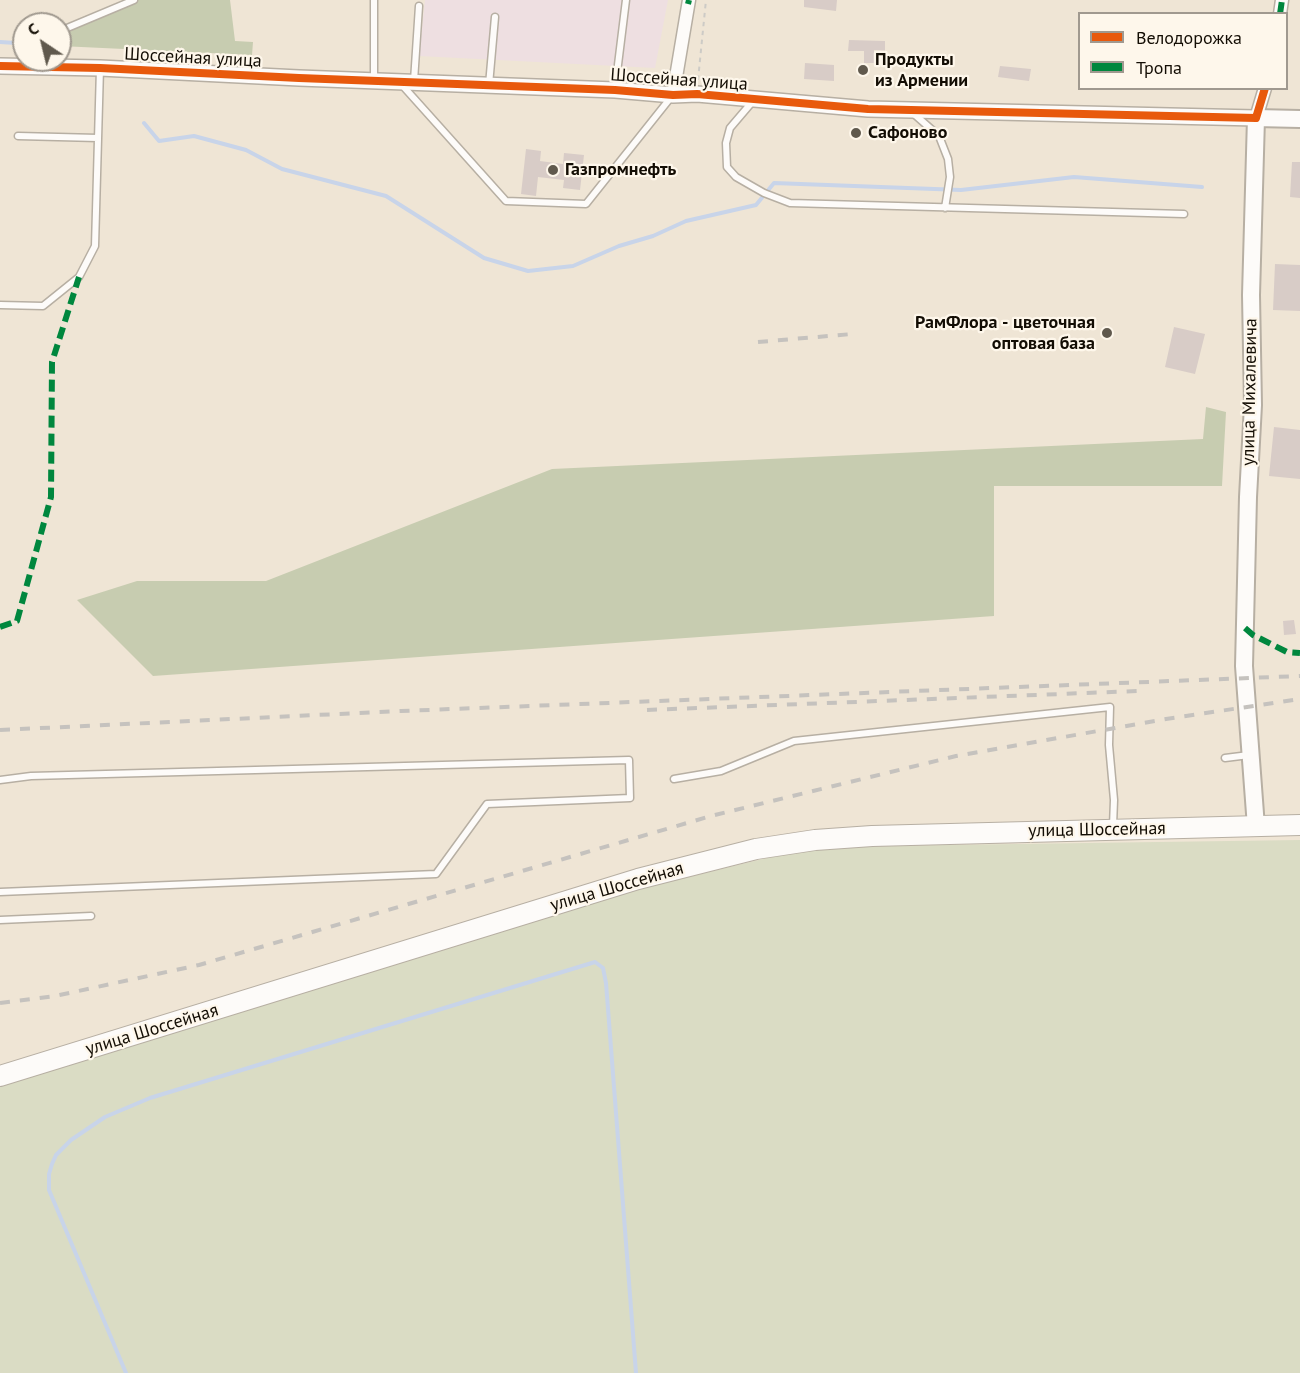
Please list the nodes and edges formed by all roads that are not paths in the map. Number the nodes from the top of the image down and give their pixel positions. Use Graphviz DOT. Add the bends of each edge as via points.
graph roads {
  1 [pos="134,0"];
  2 [pos="374,0"];
  3 [pos="626,0"];
  4 [pos="689,0"];
  5 [pos="419,6"];
  6 [pos="495,17"];
  7 [pos="72,26"];
  8 [pos="72,66"];
  9 [pos="100,68"];
  10 [pos="375,81"];
  11 [pos="407,83"];
  12 [pos="489,86"];
  13 [pos="615,90"];
  14 [pos="1264,90"];
  15 [pos="673,95"];
  16 [pos="754,99"];
  17 [pos="910,110"];
  18 [pos="1256,118"];
  19 [pos="1300,119"];
  20 [pos="18,136"];
  21 [pos="98,138"];
  22 [pos="945,208"];
  23 [pos="1184,214"];
  24 [pos="0,305"];
  25 [pos="1250,755"];
  26 [pos="1225,758"];
  27 [pos="674,779"];
  28 [pos="0,780"];
  29 [pos="1300,825"];
  30 [pos="1256,827"];
  31 [pos="1113,830"];
  32 [pos="0,892"];
  33 [pos="92,916"];
  34 [pos="0,920"];
  35 [pos="0,1076"];
  1 -- 7 [label="lane"];
  2 -- 10 [label="lane"];
  3 -- 13 [label="lane"];
  4 -- 15 [label="street, Шоссейная улица"];
  5 -- 11 [label="lane"];
  6 -- 12 [label="lane"];
  8 -- 9 [label="street"];
  9 -- 10 [label="street, Шоссейная улица"];
  9 -- 21 [label="lane"];
  10 -- 11 [label="street, Шоссейная улица"];
  11 -- 12 [label="street, Шоссейная улица"];
  11 -- 15 [label="lane" via="506,201 586,204"];
  12 -- 13 [label="street, Шоссейная улица"];
  13 -- 15 [label="street, Шоссейная улица"];
  14 -- 18 [label="street"];
  15 -- 16 [label="street, Шоссейная улица"];
  16 -- 17 [label="street, Шоссейная улица"];
  16 -- 22 [label="lane" via="730,128 727,166 736,177 764,193 790,203"];
  17 -- 18 [label="street, Шоссейная улица"];
  17 -- 22 [label="lane" via="939,136 948,159 950,177"];
  18 -- 19 [label="main road"];
  18 -- 25 [label="main road, улица Михалевича" via="1251,295 1253,405 1244,666"];
  20 -- 21 [label="lane"];
  21 -- 24 [label="lane" via="95,246 79,277 44,306"];
  22 -- 23 [label="lane"];
  25 -- 26 [label="lane"];
  25 -- 30 [label="main road, улица Михалевича"];
  27 -- 31 [label="lane" via="721,771 794,741 1110,707"];
  28 -- 32 [label="lane" via="31,776 628,760 630,798 487,804 436,874"];
  29 -- 30 [label="main road"];
  30 -- 31 [label="main road, улица Шоссейная"];
  31 -- 35 [label="main road, улица Шоссейная" via="873,836 756,849 638,879"];
  33 -- 34 [label="lane"];
}
